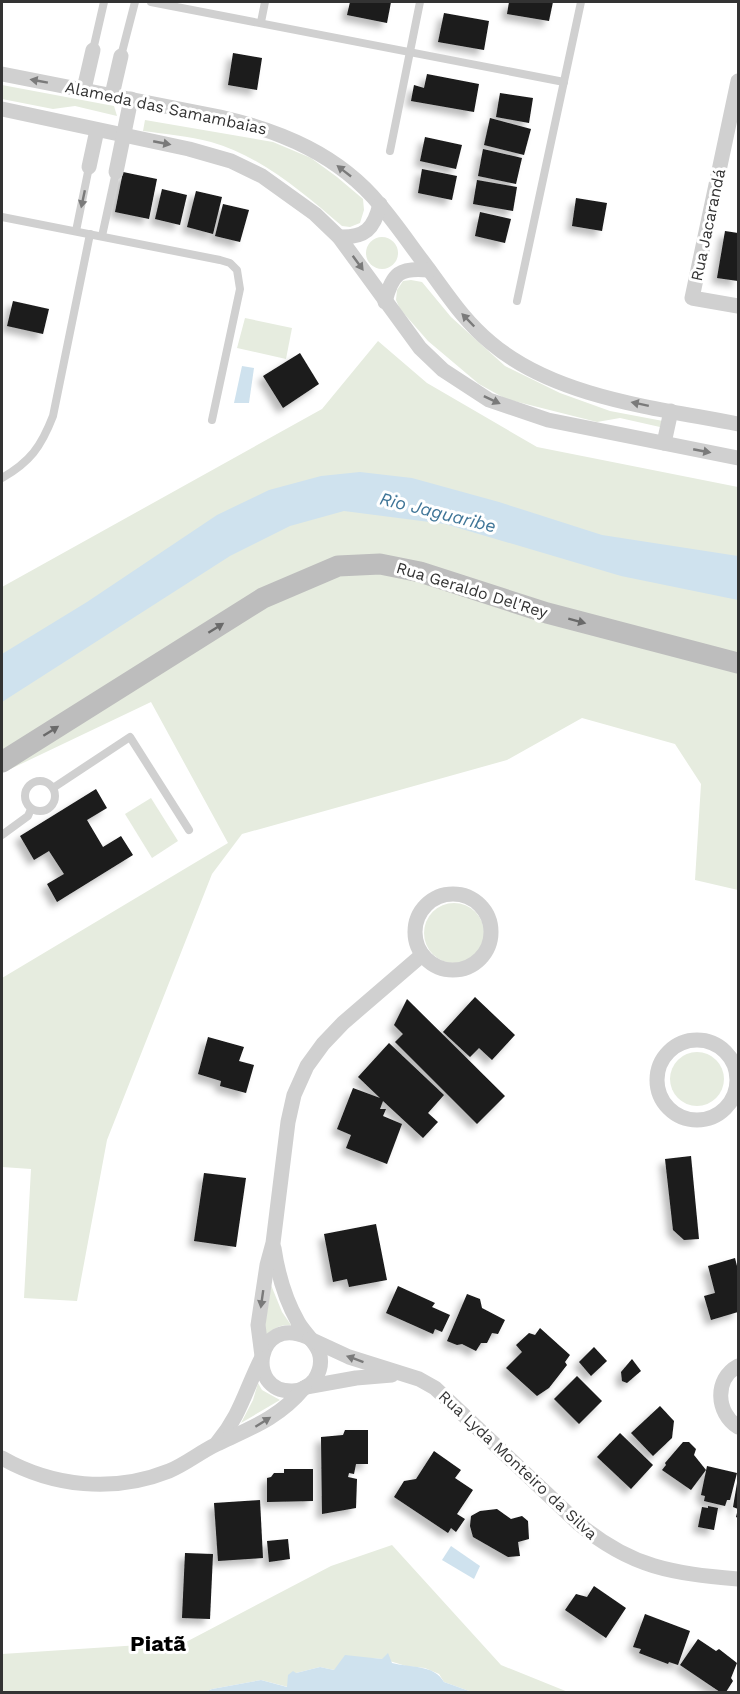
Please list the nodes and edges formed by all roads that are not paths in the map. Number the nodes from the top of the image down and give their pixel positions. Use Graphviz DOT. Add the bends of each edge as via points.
graph roads {
  1 [pos="104,2"];
  2 [pos="135,2"];
  3 [pos="151,2"];
  4 [pos="265,2"];
  5 [pos="420,2"];
  6 [pos="581,2"];
  7 [pos="261,22"];
  8 [pos="93,50"];
  9 [pos="410,51"];
  10 [pos="122,56"];
  11 [pos="2,74"];
  12 [pos="738,81"];
  13 [pos="564,82"];
  14 [pos="84,89"];
  15 [pos="112,95"];
  16 [pos="131,99"];
  17 [pos="2,110"];
  18 [pos="97,130"];
  19 [pos="123,135"];
  20 [pos="390,151"];
  21 [pos="89,167"];
  22 [pos="116,172"];
  23 [pos="380,204"];
  24 [pos="2,217"];
  25 [pos="76,231"];
  26 [pos="90,234"];
  27 [pos="102,236"];
  28 [pos="339,237"];
  29 [pos="429,270"];
  30 [pos="517,301"];
  31 [pos="385,302"];
  32 [pos="738,306"];
  33 [pos="671,411"];
  34 [pos="212,420"];
  35 [pos="738,424"];
  36 [pos="664,443"];
  37 [pos="738,458"];
  38 [pos="2,478"];
  39 [pos="738,663"];
  40 [pos="2,762"];
  41 [pos="52,788"];
  42 [pos="32,809"];
  43 [pos="189,830"];
  44 [pos="2,835"];
  45 [pos="422,955"];
  46 [pos="711,1041"];
  47 [pos="738,1049"];
  48 [pos="738,1105"];
  49 [pos="719,1114"];
  50 [pos="273,1243"];
  51 [pos="309,1338"];
  52 [pos="262,1358"];
  53 [pos="738,1366"];
  54 [pos="402,1374"];
  55 [pos="305,1388"];
  56 [pos="738,1427"];
  57 [pos="215,1445"];
  58 [pos="2,1458"];
  59 [pos="738,1579"];
  1 -- 8 [label="lane"];
  2 -- 10 [label="lane"];
  3 -- 7 [label="lane"];
  4 -- 7 [label="lane"];
  5 -- 9 [label="lane"];
  6 -- 13 [label="lane"];
  7 -- 9 [label="lane"];
  8 -- 14 [label="street"];
  9 -- 13 [label="lane"];
  9 -- 20 [label="lane"];
  10 -- 15 [label="street"];
  14 -- 11 [label="street, Alameda das Samambaias, one-way"];
  12 -- 32 [label="street, Rua Jacarandá" via="692,298"];
  13 -- 30 [label="lane"];
  14 -- 15 [label="street, Alameda das Samambaias"];
  15 -- 16 [label="street, Alameda das Samambaias"];
  16 -- 19 [label="street"];
  23 -- 16 [label="street, Alameda das Samambaias, one-way" via="344,171 286,136 255,125"];
  17 -- 18 [label="street"];
  18 -- 19 [label="street"];
  18 -- 21 [label="street"];
  19 -- 22 [label="street"];
  19 -- 28 [label="street, one-way" via="231,161 286,192"];
  21 -- 25 [label="lane, one-way"];
  22 -- 27 [label="lane"];
  23 -- 28 [label="street" via="371,227 362,235"];
  23 -- 29 [label="street, Alameda das Samambaias"];
  24 -- 25 [label="lane"];
  25 -- 26 [label="lane"];
  26 -- 27 [label="lane"];
  26 -- 38 [label="lane" via="49,426 34,454"];
  27 -- 34 [label="lane" via="220,260 237,270 240,289"];
  28 -- 31 [label="street, one-way"];
  29 -- 31 [label="street" via="406,269 399,273"];
  33 -- 29 [label="street, Alameda das Samambaias, one-way" via="578,389 518,362 468,321"];
  31 -- 36 [label="street, one-way" via="420,348 443,370 489,400 548,420"];
  33 -- 35 [label="street, Alameda das Samambaias"];
  33 -- 36 [label="street"];
  36 -- 37 [label="street, one-way"];
  40 -- 39 [label="main road, Rua Geraldo Del'Rey, one-way" via="263,598 338,566 380,564 420,572 547,613"];
  41 -- 42 [label="lane" via="55,800 48,809"];
  41 -- 42 [label="lane" via="37,781 27,788 25,799"];
  41 -- 43 [label="lane" via="130,737"];
  42 -- 44 [label="lane"];
  45 -- 45 [label="street" via="442,969 468,968 487,951 492,927 488,914 470,897 451,894 433,899 423,907 414,931"];
  45 -- 50 [label="street" via="343,1023 307,1066 288,1122"];
  46 -- 47 [label="street"];
  46 -- 49 [label="street" via="724,1049 737,1075 730,1103"];
  46 -- 49 [label="street" via="686,1040 675,1045 665,1054 656,1078 663,1102 682,1118 707,1119"];
  48 -- 49 [label="street"];
  50 -- 51 [label="street" via="280,1284"];
  50 -- 52 [label="street, one-way" via="258,1325"];
  51 -- 52 [label="street" via="298,1333 279,1334 265,1347"];
  54 -- 51 [label="street, Rua Lyda Monteiro da Silva, one-way" via="349,1357"];
  51 -- 55 [label="street" via="316,1346 321,1364 314,1381"];
  52 -- 55 [label="street" via="262,1370 274,1386 294,1392"];
  52 -- 57 [label="street" via="240,1409"];
  53 -- 56 [label="street" via="724,1380 720,1395 723,1410"];
  54 -- 55 [label="street, Rua Lyda Monteiro da Silva"];
  54 -- 59 [label="street, Rua Lyda Monteiro da Silva" via="435,1388 601,1542 624,1555 677,1572"];
  57 -- 55 [label="street, one-way" via="245,1433 286,1408"];
  57 -- 58 [label="street" via="167,1472 116,1484 61,1480"];
}
